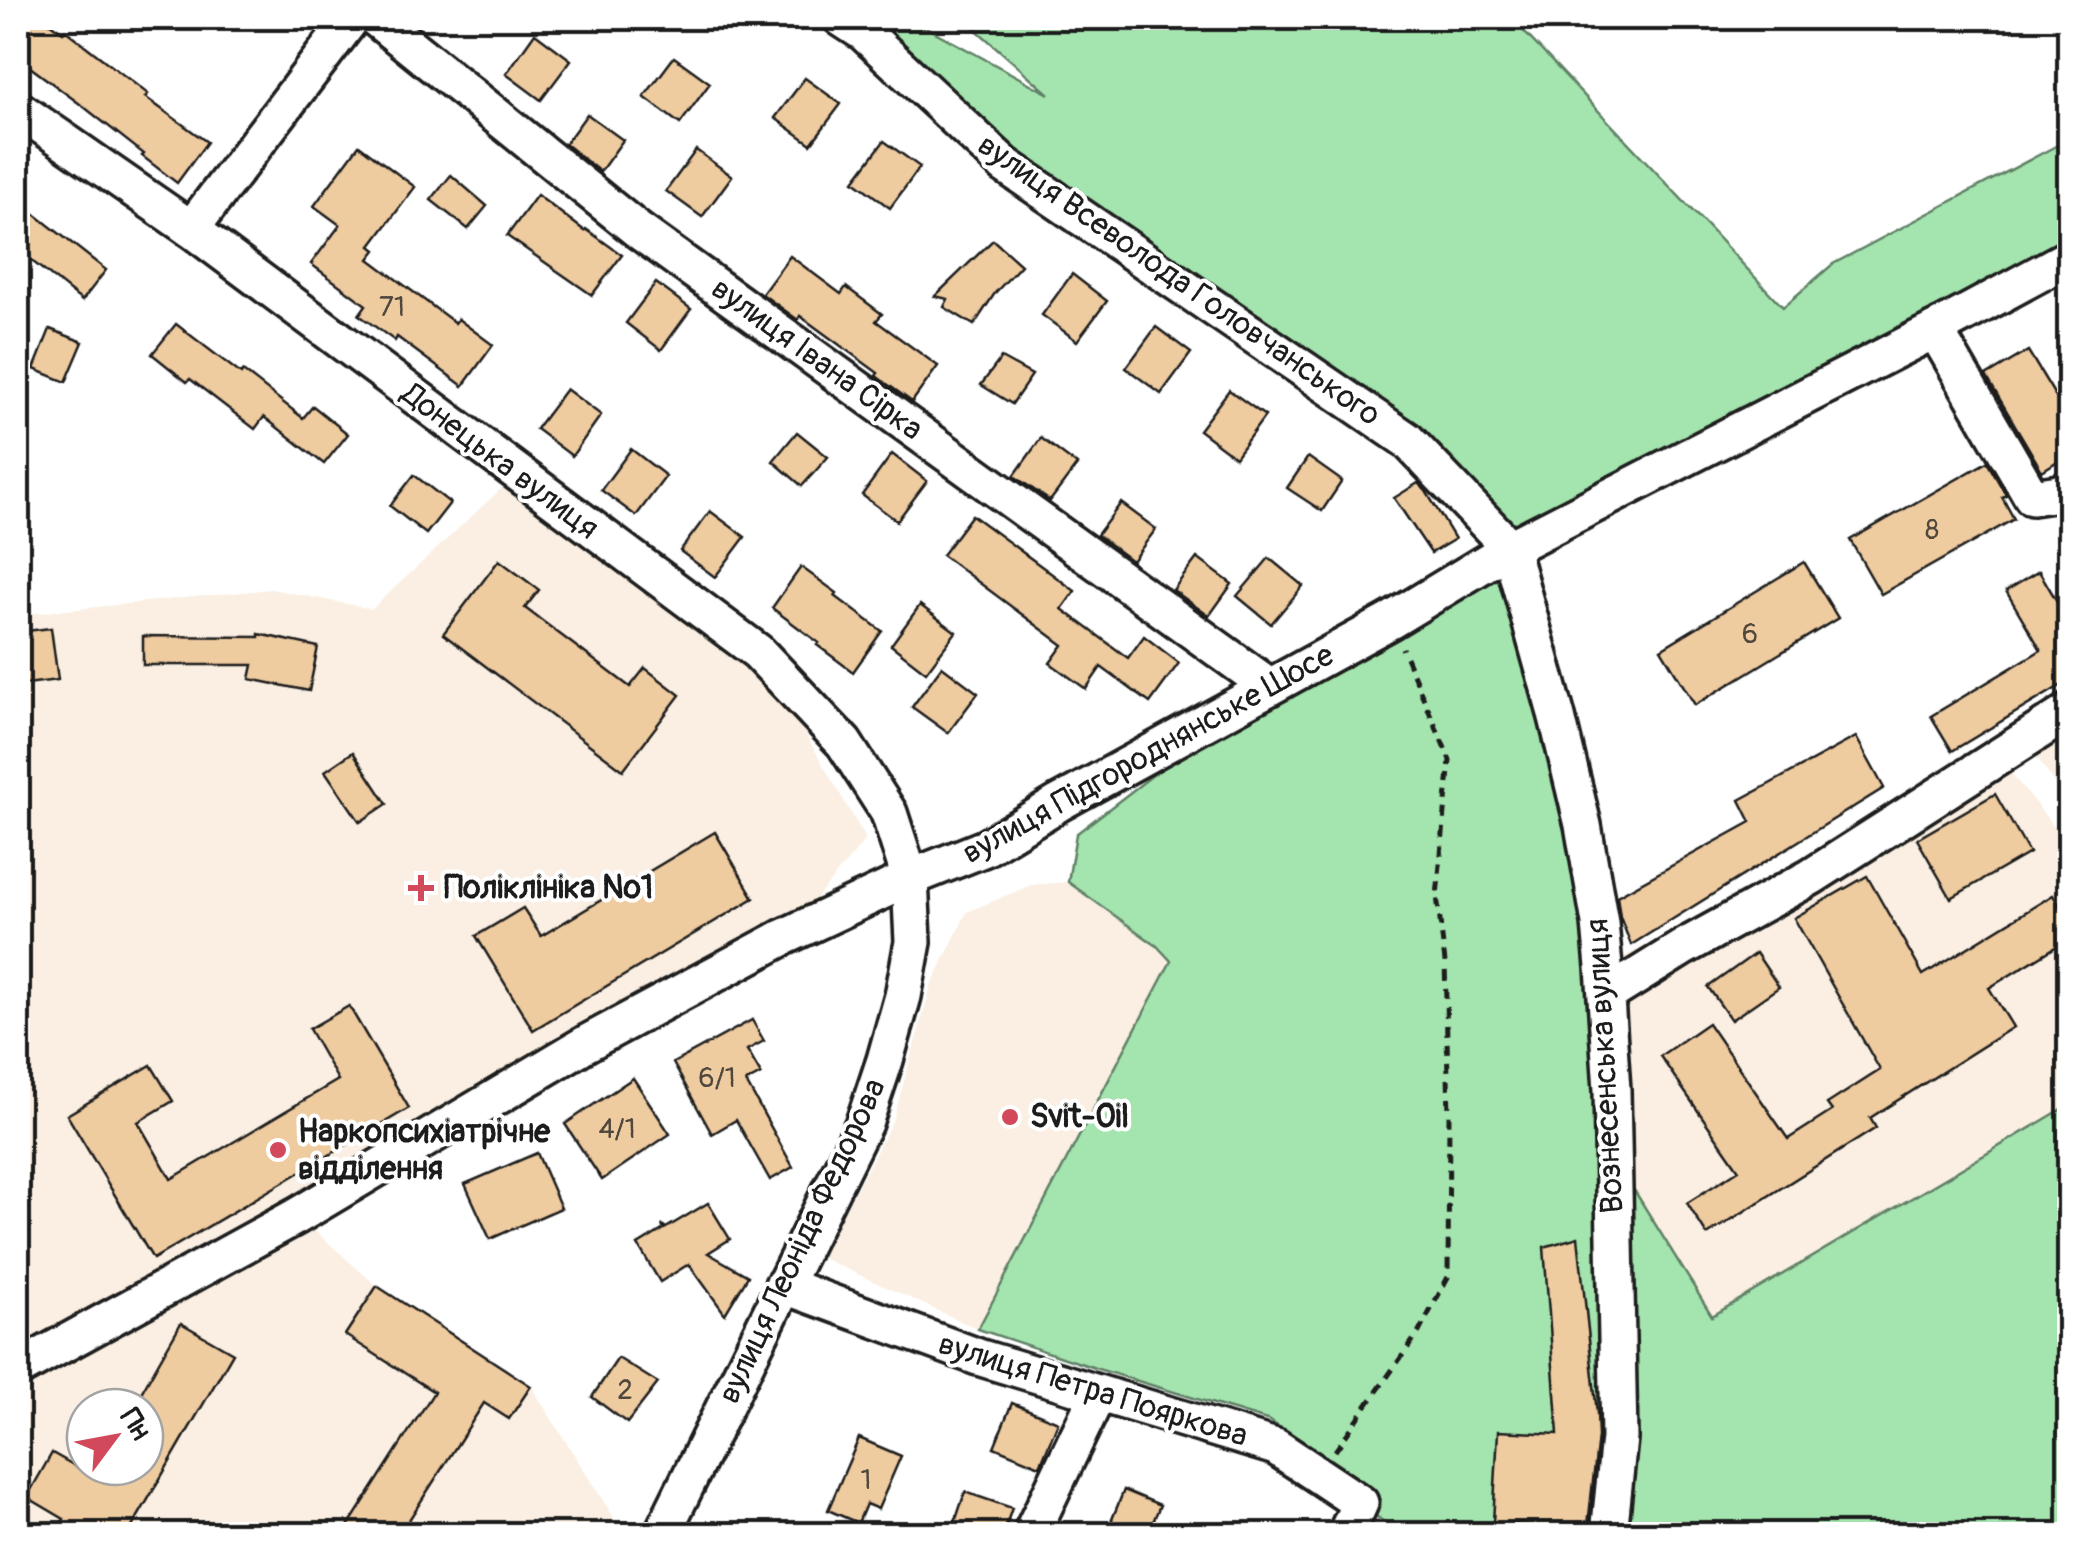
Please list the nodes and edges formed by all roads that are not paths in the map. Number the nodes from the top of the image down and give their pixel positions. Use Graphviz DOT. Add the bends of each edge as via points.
graph roads {
  1 [pos="352,18"];
  2 [pos="375,18"];
  3 [pos="865,23"];
  4 [pos="18,109"];
  5 [pos="191,230"];
  6 [pos="2070,257"];
  7 [pos="1935,330"];
  8 [pos="2070,487"];
  9 [pos="1510,548"];
  10 [pos="1269,686"];
  11 [pos="2070,711"];
  12 [pos="910,878"];
  13 [pos="1607,995"];
  14 [pos="783,1286"];
  15 [pos="18,1369"];
  16 [pos="1098,1394"];
  17 [pos="662,1534"];
  18 [pos="1031,1534"];
  19 [pos="1346,1534"];
  20 [pos="1609,1534"];
  1 -- 5 [label="street"];
  2 -- 10 [label="street, вулиця Івана Сірка" via="640,231"];
  3 -- 9 [label="street, вулиця Всеволода Головчанського" via="1005,166 1407,440"];
  4 -- 5 [label="street, Донецька вулиця"];
  5 -- 12 [label="street, Донецька вулиця" via="758,652 844,743 889,813"];
  6 -- 7 [label="street, вулиця Підгороднянське Шосе"];
  7 -- 8 [label="street" via="2032,497"];
  7 -- 9 [label="street, вулиця Підгороднянське Шосе"];
  9 -- 10 [label="street, вулиця Підгороднянське Шосе"];
  9 -- 13 [label="street, Вознесенська вулиця" via="1583,825"];
  10 -- 12 [label="street, вулиця Підгороднянське Шосе" via="985,848"];
  11 -- 13 [label="street" via="1811,878"];
  12 -- 14 [label="street, вулиця Леоніда Федорова" via="913,942 885,1060 864,1123"];
  12 -- 15 [label="street, вулиця Підгороднянське Шосе" via="587,1043 297,1216"];
  13 -- 20 [label="street, Вознесенська вулиця" via="1619,1438"];
  14 -- 16 [label="street, вулиця Петра Пояркова"];
  14 -- 17 [label="street, вулиця Леоніда Федорова"];
  16 -- 18 [label="street"];
  16 -- 19 [label="street, вулиця Петра Пояркова" via="1276,1447 1360,1503"];
}
